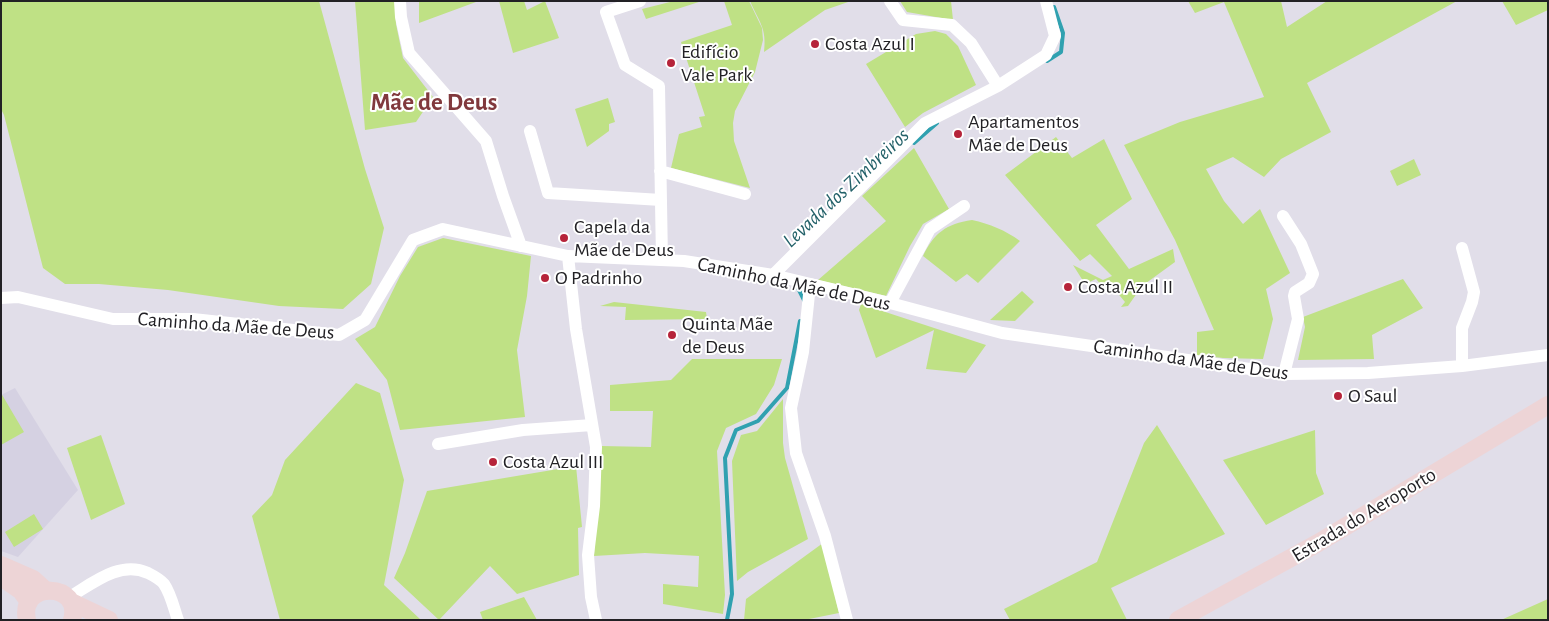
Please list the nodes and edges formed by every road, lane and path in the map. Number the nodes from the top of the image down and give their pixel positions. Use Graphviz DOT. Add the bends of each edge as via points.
graph roads {
  1 [pos="400,1"];
  2 [pos="640,1"];
  3 [pos="890,1"];
  4 [pos="1046,1"];
  5 [pos="998,86"];
  6 [pos="530,131"];
  7 [pos="660,171"];
  8 [pos="745,194"];
  9 [pos="661,200"];
  10 [pos="964,206"];
  11 [pos="1283,216"];
  12 [pos="521,246"];
  13 [pos="1462,248"];
  14 [pos="568,256"];
  15 [pos="662,260"];
  16 [pos="773,275"];
  17 [pos="810,285"];
  18 [pos="1,298"];
  19 [pos="890,303"];
  20 [pos="1548,355"];
  21 [pos="1462,366"];
  22 [pos="1284,374"];
  23 [pos="1548,406"];
  24 [pos="592,425"];
  25 [pos="438,444"];
  26 [pos="1,565"];
  27 [pos="1,577"];
  28 [pos="45,590"];
  29 [pos="69,600"];
  30 [pos="29,602"];
  31 [pos="27,620"];
  32 [pos="72,620"];
  33 [pos="109,620"];
  34 [pos="178,620"];
  35 [pos="596,620"];
  36 [pos="847,620"];
  37 [pos="1178,620"];
  1 -- 12 [label="street" via="409,53 486,140"];
  2 -- 7 [label="street" via="606,12 625,65 659,86"];
  3 -- 5 [label="street" via="904,20 952,26 971,42"];
  4 -- 5 [label="street" via="1055,36 1046,55"];
  5 -- 16 [label="street" via="925,123"];
  6 -- 9 [label="street" via="548,193"];
  7 -- 8 [label="street"];
  7 -- 9 [label="street"];
  9 -- 15 [label="street"];
  10 -- 19 [label="street" via="930,229"];
  11 -- 22 [label="street" via="1302,244 1313,274 1309,283 1295,292 1298,320"];
  12 -- 14 [label="street, Caminho da Mãe de Deus"];
  12 -- 18 [label="street, Caminho da Mãe de Deus" via="443,229 413,240 366,320 339,335 193,319 113,319 18,297"];
  13 -- 21 [label="street" via="1474,292 1462,328"];
  14 -- 15 [label="street, Caminho da Mãe de Deus"];
  14 -- 24 [label="street"];
  15 -- 16 [label="street, Caminho da Mãe de Deus"];
  16 -- 17 [label="street, Caminho da Mãe de Deus"];
  17 -- 19 [label="street, Caminho da Mãe de Deus"];
  17 -- 36 [label="street" via="803,352 791,408 796,453 825,536"];
  19 -- 22 [label="street, Caminho da Mãe de Deus" via="1002,333"];
  20 -- 21 [label="street, Caminho da Mãe de Deus"];
  21 -- 22 [label="street, Caminho da Mãe de Deus" via="1368,373"];
  23 -- 37 [label="main road, Estrada do Aeroporto" via="1318,544"];
  24 -- 25 [label="street" via="523,430"];
  24 -- 35 [label="street" via="596,448 588,555"];
  26 -- 28 [label="main road" via="33,579"];
  27 -- 30 [label="main road" via="21,591"];
  28 -- 29 [label="main road" via="58,591"];
  28 -- 30 [label="main road"];
  29 -- 32 [label="main road" via="74,614"];
  29 -- 33 [label="main road"];
  29 -- 34 [label="street" via="103,577 121,570 144,571 164,584"];
  30 -- 31 [label="main road"];
}
